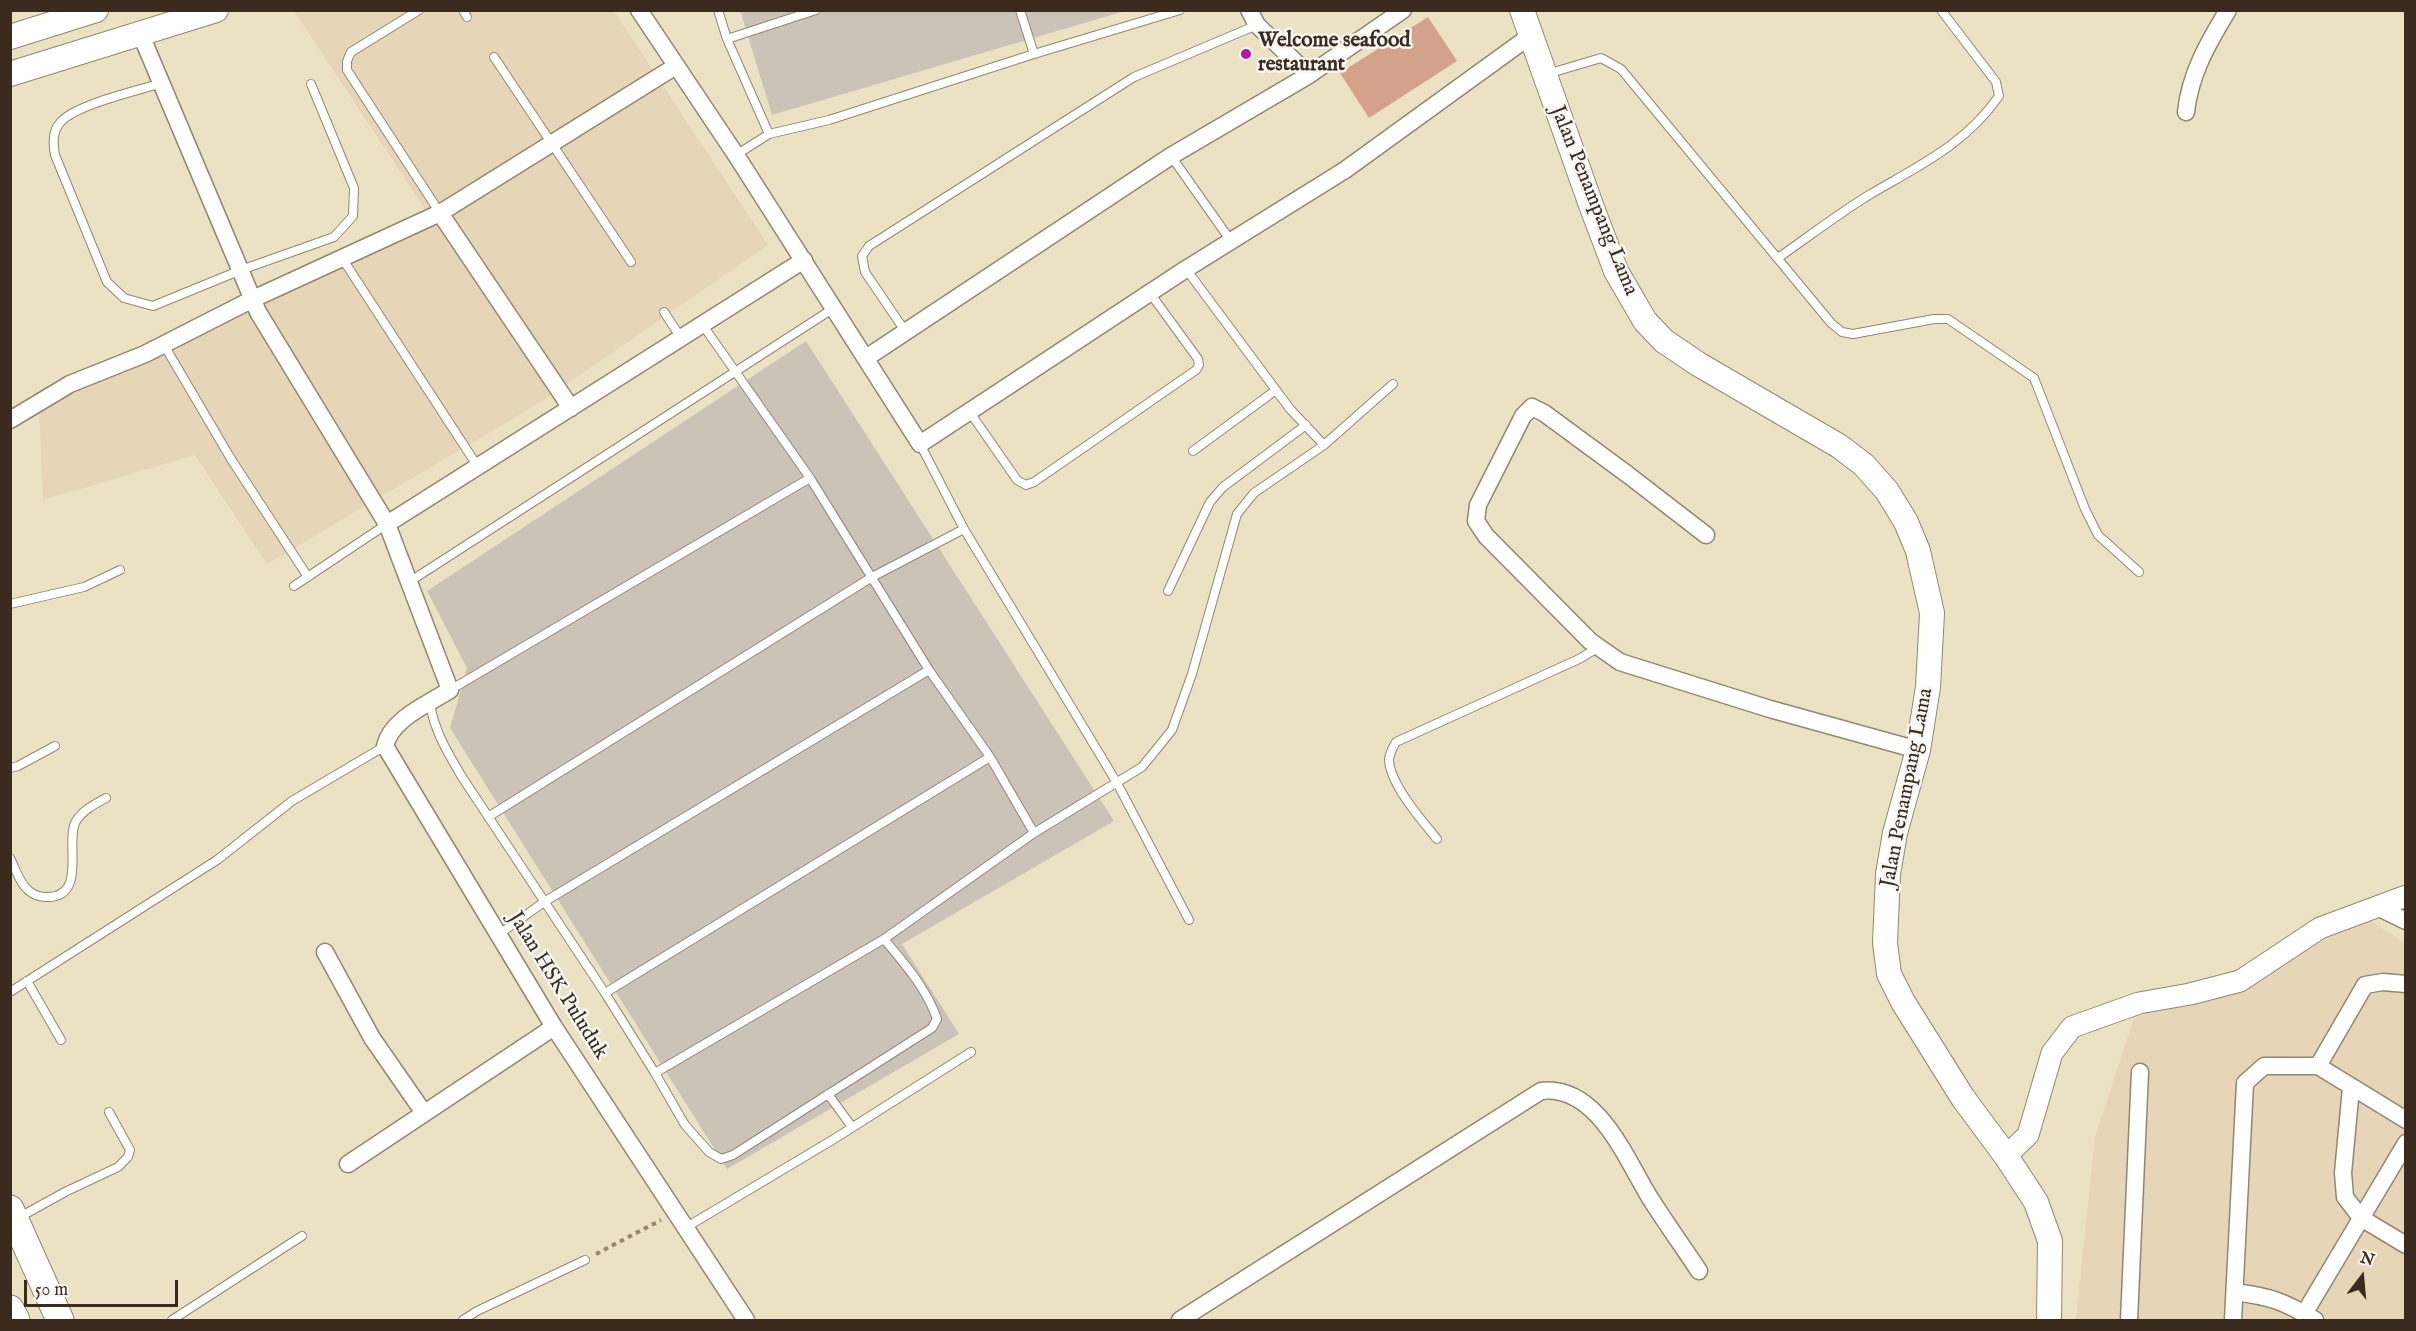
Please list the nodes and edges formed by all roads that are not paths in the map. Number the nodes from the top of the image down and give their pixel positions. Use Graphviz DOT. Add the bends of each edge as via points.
graph roads {
  1 [pos="96,10"];
  2 [pos="216,10"];
  3 [pos="419,10"];
  4 [pos="639,10"];
  5 [pos="718,10"];
  6 [pos="816,10"];
  7 [pos="1020,10"];
  8 [pos="1180,10"];
  9 [pos="1403,10"];
  10 [pos="1522,10"];
  11 [pos="1941,10"];
  12 [pos="2228,10"];
  13 [pos="61,16"];
  14 [pos="1253,18"];
  15 [pos="141,35"];
  16 [pos="1530,36"];
  17 [pos="10,37"];
  18 [pos="727,39"];
  19 [pos="1034,54"];
  20 [pos="494,57"];
  21 [pos="676,66"];
  22 [pos="10,74"];
  23 [pos="1309,75"];
  24 [pos="1544,75"];
  25 [pos="161,83"];
  26 [pos="311,84"];
  27 [pos="2186,112"];
  28 [pos="769,134"];
  29 [pos="551,145"];
  30 [pos="736,155"];
  31 [pos="1172,156"];
  32 [pos="440,213"];
  33 [pos="1231,241"];
  34 [pos="342,258"];
  35 [pos="1778,258"];
  36 [pos="804,260"];
  37 [pos="631,262"];
  38 [pos="1186,269"];
  39 [pos="241,270"];
  40 [pos="1150,293"];
  41 [pos="253,299"];
  42 [pos="834,308"];
  43 [pos="664,312"];
  44 [pos="702,324"];
  45 [pos="905,331"];
  46 [pos="681,338"];
  47 [pos="164,345"];
  48 [pos="866,358"];
  49 [pos="733,371"];
  50 [pos="1393,384"];
  51 [pos="1276,390"];
  52 [pos="571,408"];
  53 [pos="969,411"];
  54 [pos="10,420"];
  55 [pos="1306,425"];
  56 [pos="920,444"];
  57 [pos="1324,444"];
  58 [pos="1193,451"];
  59 [pos="478,467"];
  60 [pos="810,478"];
  61 [pos="387,524"];
  62 [pos="964,529"];
  63 [pos="1706,536"];
  64 [pos="120,570"];
  65 [pos="2139,572"];
  66 [pos="308,577"];
  67 [pos="872,577"];
  68 [pos="409,582"];
  69 [pos="294,586"];
  70 [pos="1168,591"];
  71 [pos="10,604"];
  72 [pos="1599,647"];
  73 [pos="929,670"];
  74 [pos="450,690"];
  75 [pos="430,703"];
  76 [pos="55,746"];
  77 [pos="385,746"];
  78 [pos="1918,750"];
  79 [pos="990,757"];
  80 [pos="10,768"];
  81 [pos="1116,783"];
  82 [pos="106,798"];
  83 [pos="488,817"];
  84 [pos="1034,833"];
  85 [pos="1437,839"];
  86 [pos="10,858"];
  87 [pos="2406,896"];
  88 [pos="544,902"];
  89 [pos="2375,906"];
  90 [pos="1189,920"];
  91 [pos="2406,921"];
  92 [pos="498,935"];
  93 [pos="884,939"];
  94 [pos="325,952"];
  95 [pos="27,981"];
  96 [pos="2406,984"];
  97 [pos="10,992"];
  98 [pos="605,993"];
  99 [pos="554,1027"];
  100 [pos="61,1040"];
  101 [pos="971,1052"];
  102 [pos="2318,1066"];
  103 [pos="656,1072"];
  104 [pos="2140,1072"];
  105 [pos="2351,1088"];
  106 [pos="828,1094"];
  107 [pos="109,1112"];
  108 [pos="424,1113"];
  109 [pos="2406,1120"];
  110 [pos="852,1127"];
  111 [pos="2406,1143"];
  112 [pos="2006,1156"];
  113 [pos="348,1164"];
  114 [pos="13,1214"];
  115 [pos="2361,1218"];
  116 [pos="685,1228"];
  117 [pos="302,1236"];
  118 [pos="2406,1245"];
  119 [pos="585,1260"];
  120 [pos="1699,1271"];
  121 [pos="2235,1292"];
  122 [pos="10,1309"];
  123 [pos="2310,1317"];
  124 [pos="16,1320"];
  125 [pos="60,1320"];
  126 [pos="172,1320"];
  127 [pos="463,1320"];
  128 [pos="746,1320"];
  129 [pos="1180,1320"];
  130 [pos="2049,1320"];
  131 [pos="2129,1320"];
  132 [pos="2234,1320"];
  1 -- 13 [label="main road"];
  2 -- 15 [label="main road"];
  3 -- 32 [label="lane" via="351,52 347,70"];
  4 -- 21 [label="street"];
  5 -- 18 [label="lane"];
  6 -- 18 [label="lane"];
  7 -- 19 [label="lane"];
  8 -- 19 [label="lane"];
  9 -- 23 [label="street"];
  10 -- 16 [label="main road, Jalan Penampang Lama"];
  11 -- 35 [label="lane" via="1996,82 1999,96 1962,137 1938,156 1867,196"];
  12 -- 27 [label="street" via="2198,63 2188,89"];
  13 -- 17 [label="main road"];
  14 -- 23 [label="street"];
  14 -- 45 [label="lane" via="1134,77 869,246 862,256 865,272"];
  15 -- 22 [label="main road"];
  15 -- 25 [label="street"];
  16 -- 24 [label="main road, Jalan Penampang Lama"];
  16 -- 33 [label="street" via="1345,170"];
  18 -- 28 [label="lane"];
  19 -- 28 [label="lane" via="829,120"];
  20 -- 29 [label="lane"];
  21 -- 29 [label="street"];
  21 -- 30 [label="street"];
  23 -- 31 [label="street"];
  24 -- 35 [label="lane" via="1600,58 1621,69"];
  24 -- 78 [label="main road, Jalan Penampang Lama" via="1616,271 1644,321 1664,341 1698,364 1839,446 1864,465 1887,491 1906,522 1918,552 1932,613 1928,687"];
  25 -- 39 [label="street"];
  25 -- 39 [label="lane" via="75,110 59,124 54,135 55,155 107,282 124,298 153,306"];
  26 -- 39 [label="lane" via="354,188 353,216 334,237"];
  28 -- 30 [label="lane"];
  29 -- 32 [label="street"];
  29 -- 37 [label="lane"];
  30 -- 36 [label="street"];
  31 -- 33 [label="lane"];
  31 -- 45 [label="street"];
  32 -- 34 [label="street"];
  32 -- 52 [label="street"];
  33 -- 38 [label="street"];
  34 -- 41 [label="street"];
  34 -- 59 [label="lane"];
  35 -- 65 [label="lane" via="1842,332 1853,334 1934,319 1948,320 2034,378 2098,535"];
  36 -- 42 [label="street"];
  36 -- 44 [label="street"];
  38 -- 40 [label="street"];
  38 -- 51 [label="lane"];
  39 -- 41 [label="street"];
  40 -- 53 [label="street"];
  40 -- 53 [label="lane" via="1198,359 1196,370 1034,482 1026,485 1017,480"];
  41 -- 47 [label="street"];
  41 -- 61 [label="street"];
  42 -- 48 [label="street"];
  42 -- 49 [label="lane"];
  43 -- 46 [label="lane"];
  44 -- 46 [label="street"];
  44 -- 49 [label="lane"];
  45 -- 48 [label="street"];
  46 -- 52 [label="street"];
  47 -- 54 [label="street" via="70,384"];
  47 -- 66 [label="lane" via="231,459"];
  48 -- 56 [label="street"];
  49 -- 60 [label="lane"];
  49 -- 68 [label="lane"];
  50 -- 57 [label="lane"];
  51 -- 55 [label="lane"];
  51 -- 58 [label="lane"];
  52 -- 59 [label="street"];
  53 -- 56 [label="street"];
  55 -- 57 [label="lane"];
  55 -- 70 [label="lane" via="1223,487 1210,502"];
  56 -- 62 [label="lane"];
  57 -- 81 [label="lane" via="1254,493 1236,514 1192,674 1172,730 1142,767"];
  59 -- 61 [label="street"];
  60 -- 67 [label="lane"];
  60 -- 74 [label="lane"];
  61 -- 66 [label="lane"];
  61 -- 68 [label="street"];
  62 -- 67 [label="lane"];
  62 -- 81 [label="lane"];
  63 -- 72 [label="street" via="1544,413 1532,407 1523,416 1478,505 1476,522"];
  64 -- 71 [label="lane" via="84,587"];
  66 -- 69 [label="lane"];
  67 -- 73 [label="lane"];
  67 -- 83 [label="lane"];
  68 -- 74 [label="street"];
  72 -- 78 [label="street" via="1620,662"];
  72 -- 85 [label="lane" via="1396,742 1389,760 1392,772 1411,808"];
  73 -- 79 [label="lane"];
  73 -- 88 [label="lane"];
  74 -- 75 [label="street"];
  75 -- 77 [label="street" via="395,725"];
  75 -- 83 [label="lane" via="441,740"];
  76 -- 80 [label="lane"];
  77 -- 92 [label="street, Jalan HSK Puluduk"];
  77 -- 95 [label="lane" via="292,801 217,860"];
  78 -- 112 [label="main road, Jalan Penampang Lama" via="1888,874 1885,943 1890,974 1903,1002 1963,1098"];
  79 -- 84 [label="lane"];
  79 -- 98 [label="lane"];
  81 -- 84 [label="lane"];
  81 -- 90 [label="lane"];
  82 -- 86 [label="lane" via="76,821 71,836 74,873 56,896 32,894 24,887"];
  83 -- 88 [label="lane"];
  84 -- 93 [label="lane"];
  87 -- 89 [label="street"];
  88 -- 92 [label="lane"];
  88 -- 98 [label="lane"];
  89 -- 91 [label="street"];
  89 -- 112 [label="street" via="2320,928 2240,981 2139,1003 2072,1027 2052,1053 2028,1134"];
  92 -- 99 [label="street, Jalan HSK Puluduk"];
  93 -- 103 [label="lane"];
  93 -- 106 [label="lane" via="912,973 937,1019 932,1028"];
  94 -- 108 [label="street" via="372,1038"];
  95 -- 97 [label="lane"];
  95 -- 100 [label="lane"];
  96 -- 102 [label="street" via="2383,982 2365,986"];
  98 -- 103 [label="lane"];
  99 -- 108 [label="street"];
  99 -- 116 [label="street, Jalan HSK Puluduk"];
  101 -- 110 [label="lane"];
  102 -- 105 [label="street"];
  102 -- 121 [label="street" via="2264,1066 2245,1083"];
  103 -- 106 [label="lane" via="685,1125 709,1152 721,1159"];
  104 -- 131 [label="street"];
  105 -- 109 [label="street"];
  105 -- 115 [label="street" via="2343,1173 2345,1197"];
  106 -- 110 [label="lane"];
  107 -- 114 [label="lane" via="130,1150 129,1157 118,1167"];
  108 -- 113 [label="street"];
  110 -- 116 [label="lane"];
  111 -- 115 [label="street"];
  112 -- 130 [label="main road, Jalan Penampang Lama" via="2036,1202 2050,1242"];
  114 -- 125 [label="main road"];
  115 -- 118 [label="street"];
  115 -- 123 [label="street"];
  116 -- 128 [label="street, Jalan HSK Puluduk"];
  117 -- 126 [label="lane"];
  119 -- 127 [label="lane"];
  120 -- 129 [label="street" via="1650,1198 1610,1128 1590,1108 1551,1089 1541,1090"];
  121 -- 123 [label="street" via="2269,1297"];
  121 -- 132 [label="street"];
  122 -- 124 [label="main road"];
}
